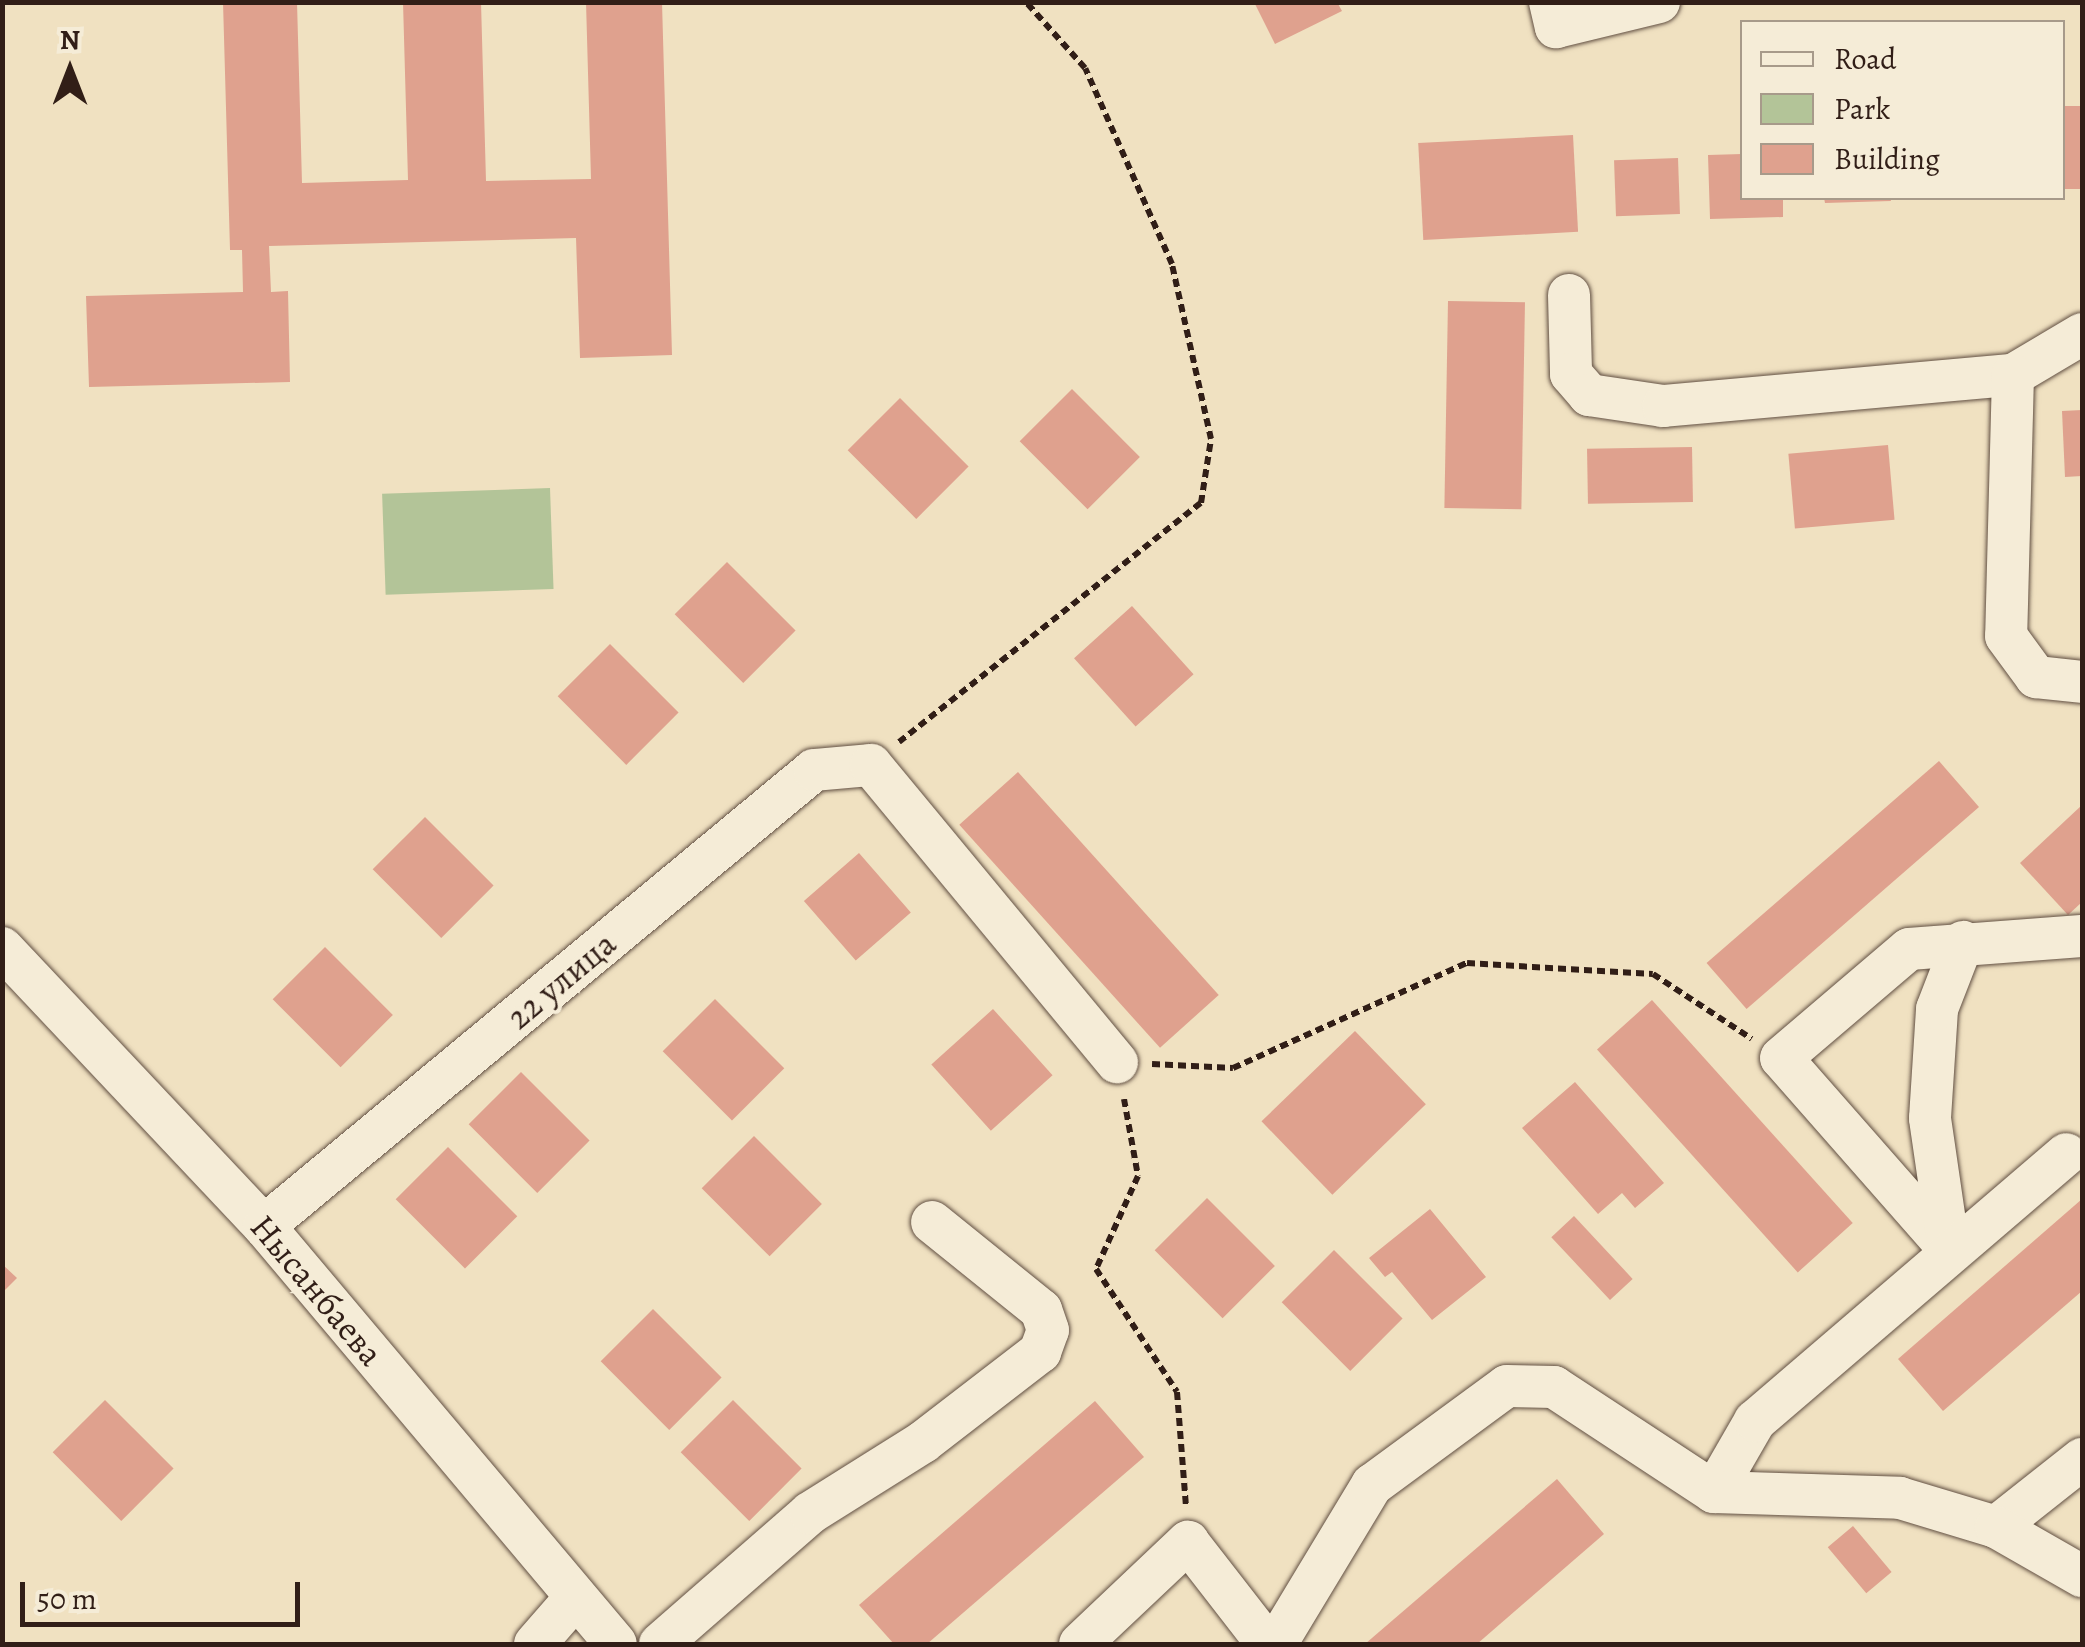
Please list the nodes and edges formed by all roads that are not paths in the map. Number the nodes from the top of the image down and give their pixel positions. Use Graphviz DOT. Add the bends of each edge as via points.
graph roads {
  1 [pos="1550,2"];
  2 [pos="1659,2"];
  3 [pos="1570,295"];
  4 [pos="2082,334"];
  5 [pos="2013,375"];
  6 [pos="2082,682"];
  7 [pos="2082,936"];
  8 [pos="1963,942"];
  9 [pos="2,948"];
  10 [pos="1117,1062"];
  11 [pos="2066,1154"];
  12 [pos="932,1222"];
  13 [pos="264,1226"];
  14 [pos="1949,1249"];
  15 [pos="2082,1458"];
  16 [pos="1714,1492"];
  17 [pos="1996,1528"];
  18 [pos="2082,1576"];
  19 [pos="576,1597"];
  20 [pos="535,1644"];
  21 [pos="616,1644"];
  22 [pos="660,1644"];
  23 [pos="1080,1644"];
  24 [pos="1267,1644"];
  25 [pos="1276,1644"];
  1 -- 2 [label="street" via="1556,27"];
  3 -- 5 [label="street" via="1571,374 1590,395 1663,406"];
  4 -- 5 [label="street"];
  5 -- 6 [label="street" via="2006,636 2036,677"];
  7 -- 8 [label="street"];
  8 -- 14 [label="street" via="1936,1008 1930,1118"];
  8 -- 14 [label="street" via="1909,949 1781,1058"];
  9 -- 13 [label="street, Нысанбаева"];
  10 -- 13 [label="street, 22 улица" via="871,765 814,770"];
  11 -- 14 [label="street"];
  12 -- 22 [label="street" via="1041,1310 1048,1330 1040,1352 923,1442 810,1513"];
  13 -- 19 [label="street, Нысанбаева"];
  14 -- 16 [label="street" via="1755,1421"];
  15 -- 17 [label="street"];
  16 -- 17 [label="street" via="1900,1498"];
  16 -- 25 [label="street" via="1554,1387 1507,1386 1372,1485"];
  17 -- 18 [label="street"];
  19 -- 20 [label="street"];
  19 -- 21 [label="street, Нысанбаева"];
  23 -- 24 [label="street" via="1188,1542"];
}
